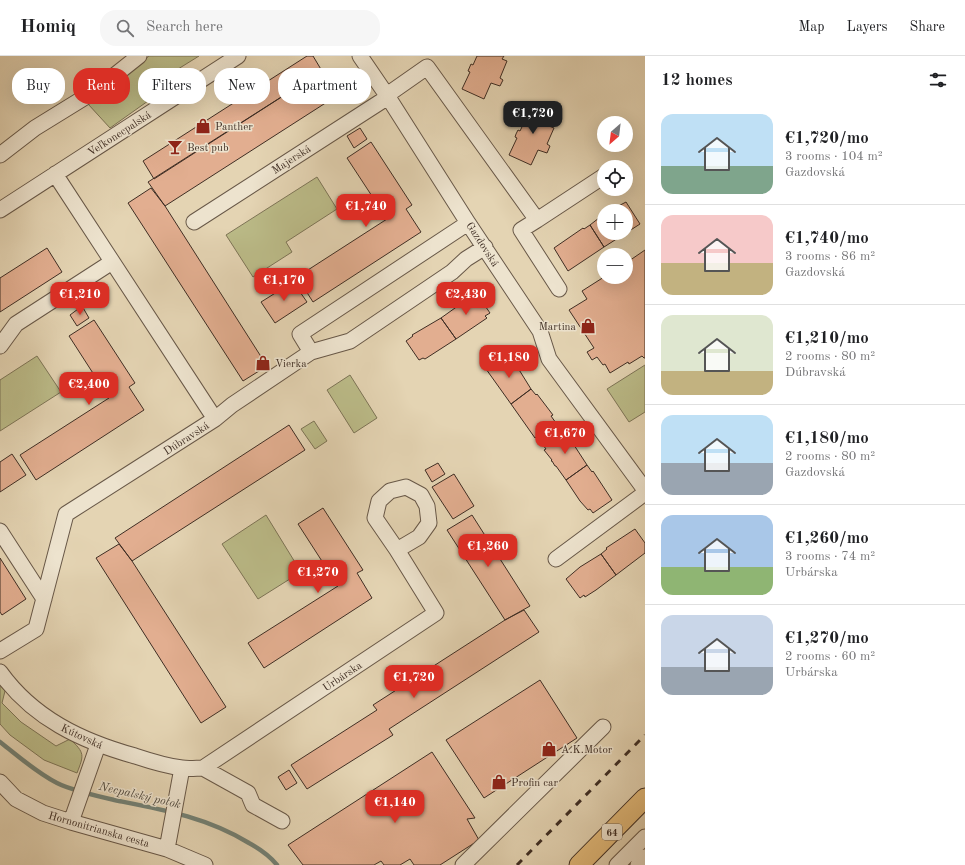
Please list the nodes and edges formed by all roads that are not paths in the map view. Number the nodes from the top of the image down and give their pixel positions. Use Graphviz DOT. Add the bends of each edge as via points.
graph roads {
  1 [pos="139,56"];
  2 [pos="238,56"];
  3 [pos="360,56"];
  4 [pos="388,96"];
  5 [pos="0,155"];
  6 [pos="55,174"];
  7 [pos="597,181"];
  8 [pos="0,210"];
  9 [pos="537,220"];
  10 [pos="194,222"];
  11 [pos="468,223"];
  12 [pos="484,247"];
  13 [pos="112,262"];
  14 [pos="559,289"];
  15 [pos="0,346"];
  16 [pos="311,352"];
  17 [pos="215,419"];
  18 [pos="645,492"];
  19 [pos="0,531"];
  20 [pos="397,550"];
  21 [pos="556,559"];
  22 [pos="44,599"];
  23 [pos="0,651"];
  24 [pos="0,672"];
  25 [pos="603,727"];
  26 [pos="98,745"];
  27 [pos="182,768"];
  28 [pos="204,768"];
  29 [pos="0,782"];
  30 [pos="645,798"];
  31 [pos="282,821"];
  32 [pos="71,822"];
  33 [pos="645,837"];
  34 [pos="167,849"];
  35 [pos="645,857"];
  36 [pos="205,865"];
  37 [pos="463,865"];
  38 [pos="579,865"];
  39 [pos="617,865"];
  40 [pos="638,865"];
  1 -- 5 [label="street" via="96,91 35,128"];
  2 -- 6 [label="street, Veľkonecpalská"];
  3 -- 4 [label="street, Gazdovská"];
  4 -- 9 [label="street, Majerská" via="427,67"];
  4 -- 10 [label="street, Majerská"];
  4 -- 11 [label="street, Gazdovská"];
  6 -- 8 [label="street, Veľkonecpalská"];
  6 -- 13 [label="street, Dúbravská"];
  7 -- 9 [label="street"];
  9 -- 14 [label="street" via="521,230"];
  11 -- 12 [label="street, Gazdovská"];
  11 -- 16 [label="street" via="300,334"];
  12 -- 16 [label="street" via="452,272 350,341"];
  12 -- 18 [label="street, Gazdovská" via="540,331 549,359"];
  13 -- 15 [label="street" via="16,324"];
  13 -- 17 [label="street, Dúbravská"];
  16 -- 17 [label="street"];
  17 -- 22 [label="street, Dúbravská" via="66,514"];
  18 -- 21 [label="street"];
  19 -- 22 [label="street"];
  20 -- 28 [label="street, Urbárska" via="436,614"];
  22 -- 23 [label="street, Dúbravská" via="36,629"];
  24 -- 26 [label="street, Kútovská" via="39,712 59,726"];
  25 -- 37 [label="street"];
  26 -- 27 [label="street, Kútovská"];
  26 -- 32 [label="street"];
  27 -- 28 [label="street"];
  27 -- 34 [label="street"];
  28 -- 31 [label="street" via="248,793 254,805"];
  29 -- 32 [label="street, Hornonitrianska cesta" via="16,799 43,813"];
  30 -- 38 [label="main road, 64"];
  32 -- 34 [label="street, Hornonitrianska cesta"];
  33 -- 39 [label="street"];
  34 -- 36 [label="street, Hornonitrianska cesta"];
  35 -- 40 [label="street"];
}
